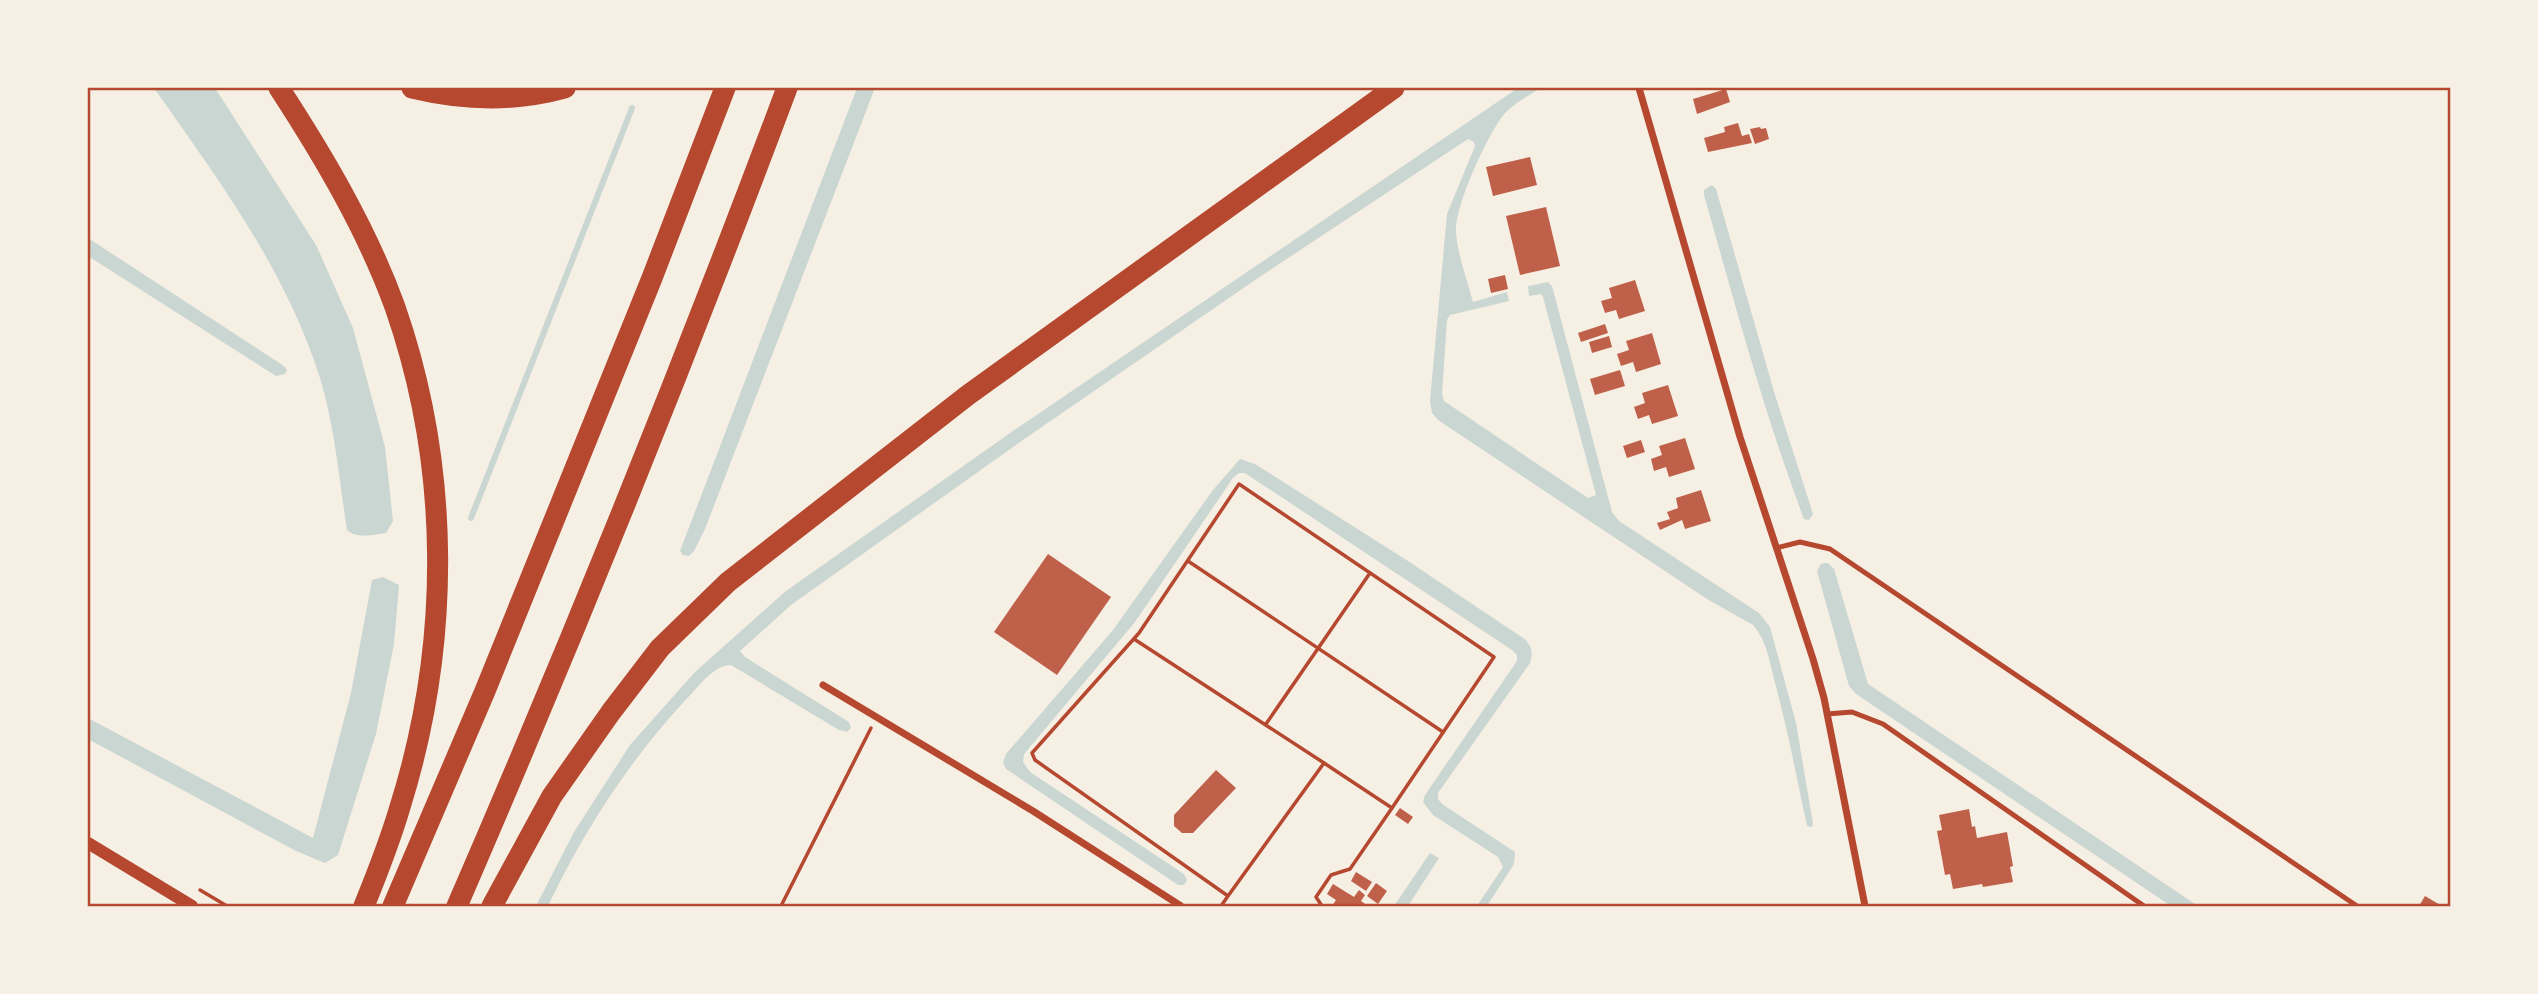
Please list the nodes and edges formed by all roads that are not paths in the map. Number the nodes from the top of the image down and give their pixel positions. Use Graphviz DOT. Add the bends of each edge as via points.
graph roads {
  1 [pos="279,88"];
  2 [pos="412,88"];
  3 [pos="565,88"];
  4 [pos="725,88"];
  5 [pos="788,88"];
  6 [pos="1395,88"];
  7 [pos="1639,88"];
  8 [pos="1776,548"];
  9 [pos="823,685"];
  10 [pos="1827,714"];
  11 [pos="88,844"];
  12 [pos="192,906"];
  13 [pos="364,906"];
  14 [pos="393,906"];
  15 [pos="457,906"];
  16 [pos="492,906"];
  17 [pos="1181,906"];
  18 [pos="1865,906"];
  19 [pos="2144,906"];
  20 [pos="2357,906"];
  1 -- 13 [label="highway" via="342,192 394,307 413,367 437,504 439,585 420,730 401,806"];
  2 -- 3 [label="highway" via="485,98"];
  4 -- 14 [label="highway" via="485,691"];
  5 -- 15 [label="highway" via="541,713"];
  6 -- 16 [label="highway" via="968,395 728,582 660,648 611,712 552,796"];
  7 -- 8 [label="street"];
  8 -- 10 [label="street" via="1814,659"];
  8 -- 20 [label="lane" via="1800,542 1830,549"];
  9 -- 17 [label="street"];
  10 -- 18 [label="street"];
  10 -- 19 [label="lane" via="1852,712 1884,724"];
  11 -- 12 [label="street"];
}
